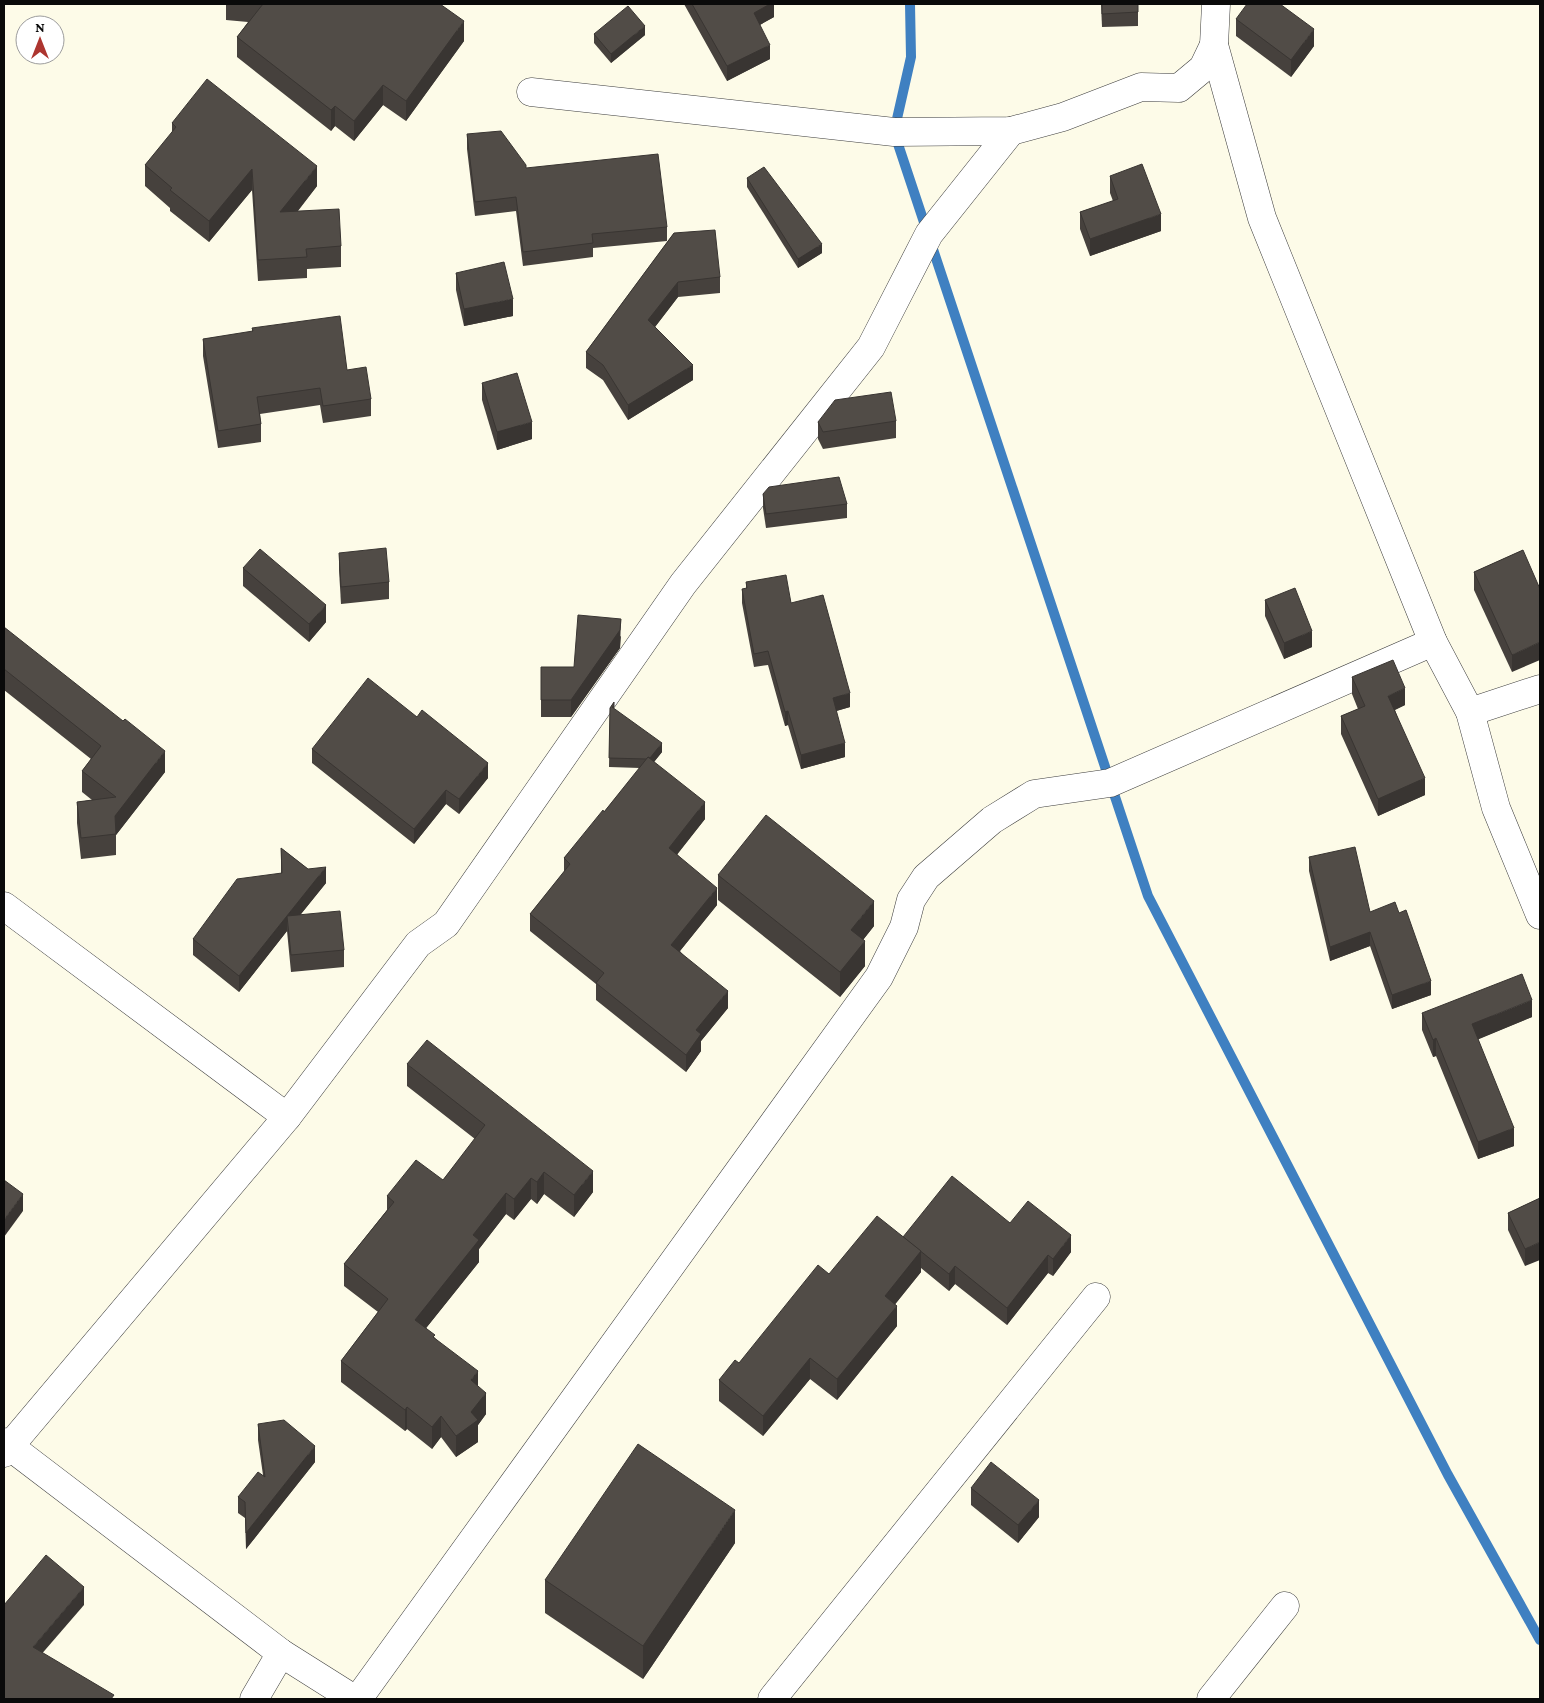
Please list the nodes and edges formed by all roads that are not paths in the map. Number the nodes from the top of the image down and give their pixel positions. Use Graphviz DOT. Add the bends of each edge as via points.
graph roads {
  1 [pos="1216,4"];
  2 [pos="1214,45"];
  3 [pos="531,92"];
  4 [pos="1011,131"];
  5 [pos="1433,642"];
  6 [pos="1540,689"];
  7 [pos="1470,712"];
  8 [pos="4,906"];
  9 [pos="1540,914"];
  10 [pos="287,1117"];
  11 [pos="1096,1297"];
  12 [pos="5,1447"];
  13 [pos="1285,1606"];
  14 [pos="281,1653"];
  15 [pos="254,1699"];
  16 [pos="356,1699"];
  17 [pos="772,1699"];
  18 [pos="1211,1699"];
  1 -- 2 [label="street"];
  2 -- 4 [label="street" via="1203,68 1179,88 1141,87 1063,117"];
  2 -- 5 [label="street" via="1262,218"];
  3 -- 4 [label="street" via="894,132"];
  4 -- 10 [label="street" via="929,234 871,347 683,584 446,924 418,944"];
  5 -- 7 [label="street"];
  5 -- 16 [label="street" via="1110,783 1034,794 992,820 926,878 911,900 904,927 879,977"];
  6 -- 7 [label="street"];
  7 -- 9 [label="street" via="1496,808"];
  8 -- 10 [label="street"];
  10 -- 12 [label="street"];
  11 -- 17 [label="street"];
  12 -- 14 [label="street"];
  13 -- 18 [label="street"];
  14 -- 15 [label="street"];
  14 -- 16 [label="street"];
}
